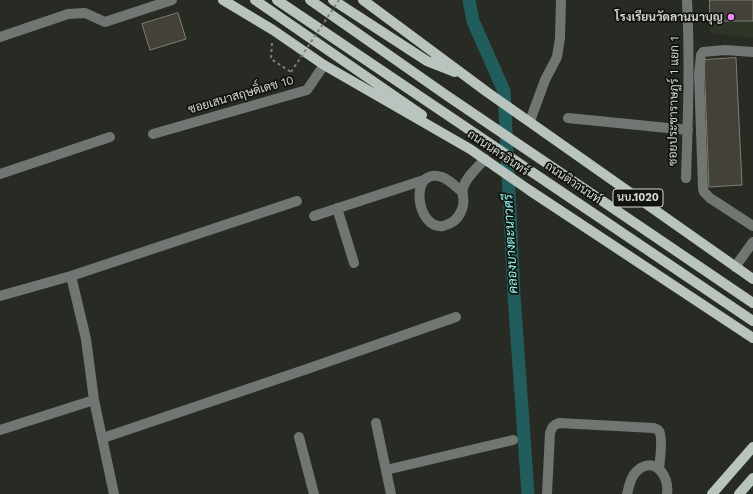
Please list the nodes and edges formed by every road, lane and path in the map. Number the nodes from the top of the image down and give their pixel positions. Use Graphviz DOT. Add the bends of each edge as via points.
graph roads {
  1 [pos="172,0"];
  2 [pos="223,0"];
  3 [pos="255,0"];
  4 [pos="277,0"];
  5 [pos="310,0"];
  6 [pos="333,0"];
  7 [pos="339,0"];
  8 [pos="363,0"];
  9 [pos="561,0"];
  10 [pos="687,0"];
  11 [pos="273,30"];
  12 [pos="0,37"];
  13 [pos="753,52"];
  14 [pos="324,65"];
  15 [pos="466,76"];
  16 [pos="568,118"];
  17 [pos="527,120"];
  18 [pos="688,130"];
  19 [pos="153,134"];
  20 [pos="110,137"];
  21 [pos="453,139"];
  22 [pos="485,159"];
  23 [pos="0,174"];
  24 [pos="686,178"];
  25 [pos="424,180"];
  26 [pos="462,192"];
  27 [pos="297,201"];
  28 [pos="337,208"];
  29 [pos="314,216"];
  30 [pos="753,226"];
  31 [pos="753,242"];
  32 [pos="354,263"];
  33 [pos="735,267"];
  34 [pos="71,276"];
  35 [pos="753,279"];
  36 [pos="0,296"];
  37 [pos="753,303"];
  38 [pos="456,317"];
  39 [pos="753,321"];
  40 [pos="736,326"];
  41 [pos="753,338"];
  42 [pos="753,344"];
  43 [pos="94,400"];
  44 [pos="376,423"];
  45 [pos="0,430"];
  46 [pos="299,437"];
  47 [pos="103,438"];
  48 [pos="513,440"];
  49 [pos="753,447"];
  50 [pos="659,469"];
  51 [pos="386,470"];
  52 [pos="753,478"];
  53 [pos="114,494"];
  54 [pos="314,494"];
  55 [pos="391,494"];
  56 [pos="547,494"];
  57 [pos="627,494"];
  58 [pos="667,494"];
  59 [pos="712,494"];
  60 [pos="739,494"];
  1 -- 12 [label="street" via="105,22 85,13 68,14"];
  2 -- 11 [label="main road, ถนนนครอินทร์"];
  3 -- 21 [label="main road" via="447,131"];
  4 -- 39 [label="main road, ถนนติวานนท์"];
  5 -- 37 [label="main road, ถนนติวานนท์"];
  6 -- 15 [label="main road" via="427,61"];
  7 -- 11 [label="path, bridge" via="291,72 271,59"];
  8 -- 15 [label="main road, นบ.1020"];
  9 -- 17 [label="street" via="557,57"];
  10 -- 18 [label="street, ซอยประชาราษฎร์ 1 แยก 1"];
  11 -- 14 [label="main road, ถนนนครอินทร์"];
  13 -- 30 [label="street" via="703,52 700,55 699,74 704,192"];
  14 -- 19 [label="street, ซอยเสนาสฤษดิ์เดช 10" via="307,90"];
  14 -- 21 [label="main road, ถนนนครอินทร์"];
  15 -- 17 [label="main road, นบ.1020"];
  16 -- 18 [label="street"];
  17 -- 33 [label="main road, นบ.1020"];
  18 -- 24 [label="street, ซอยประชาราษฎร์ 1 แยก 1"];
  20 -- 23 [label="street"];
  21 -- 22 [label="main road, ถนนนครอินทร์"];
  22 -- 26 [label="street" via="466,182"];
  22 -- 40 [label="main road, ถนนนครอินทร์"];
  25 -- 26 [label="street" via="443,177"];
  25 -- 26 [label="street" via="420,200 424,214 432,225 449,225 456,220 463,207"];
  25 -- 28 [label="street"];
  27 -- 34 [label="street"];
  28 -- 29 [label="street"];
  28 -- 32 [label="street"];
  31 -- 33 [label="street"];
  33 -- 35 [label="main road, นบ.1020"];
  34 -- 36 [label="street"];
  34 -- 43 [label="street" via="86,339"];
  38 -- 47 [label="street"];
  40 -- 41 [label="main road, ถนนนครอินทร์"];
  40 -- 42 [label="main road"];
  43 -- 45 [label="street"];
  43 -- 47 [label="street"];
  44 -- 51 [label="street"];
  46 -- 54 [label="street"];
  47 -- 53 [label="street"];
  48 -- 51 [label="street"];
  49 -- 59 [label="main road"];
  50 -- 56 [label="street" via="661,438 657,429 554,424 550,433"];
  50 -- 57 [label="street" via="654,466 642,468 635,473"];
  50 -- 58 [label="street" via="667,481"];
  51 -- 55 [label="street"];
  52 -- 60 [label="main road"];
}
